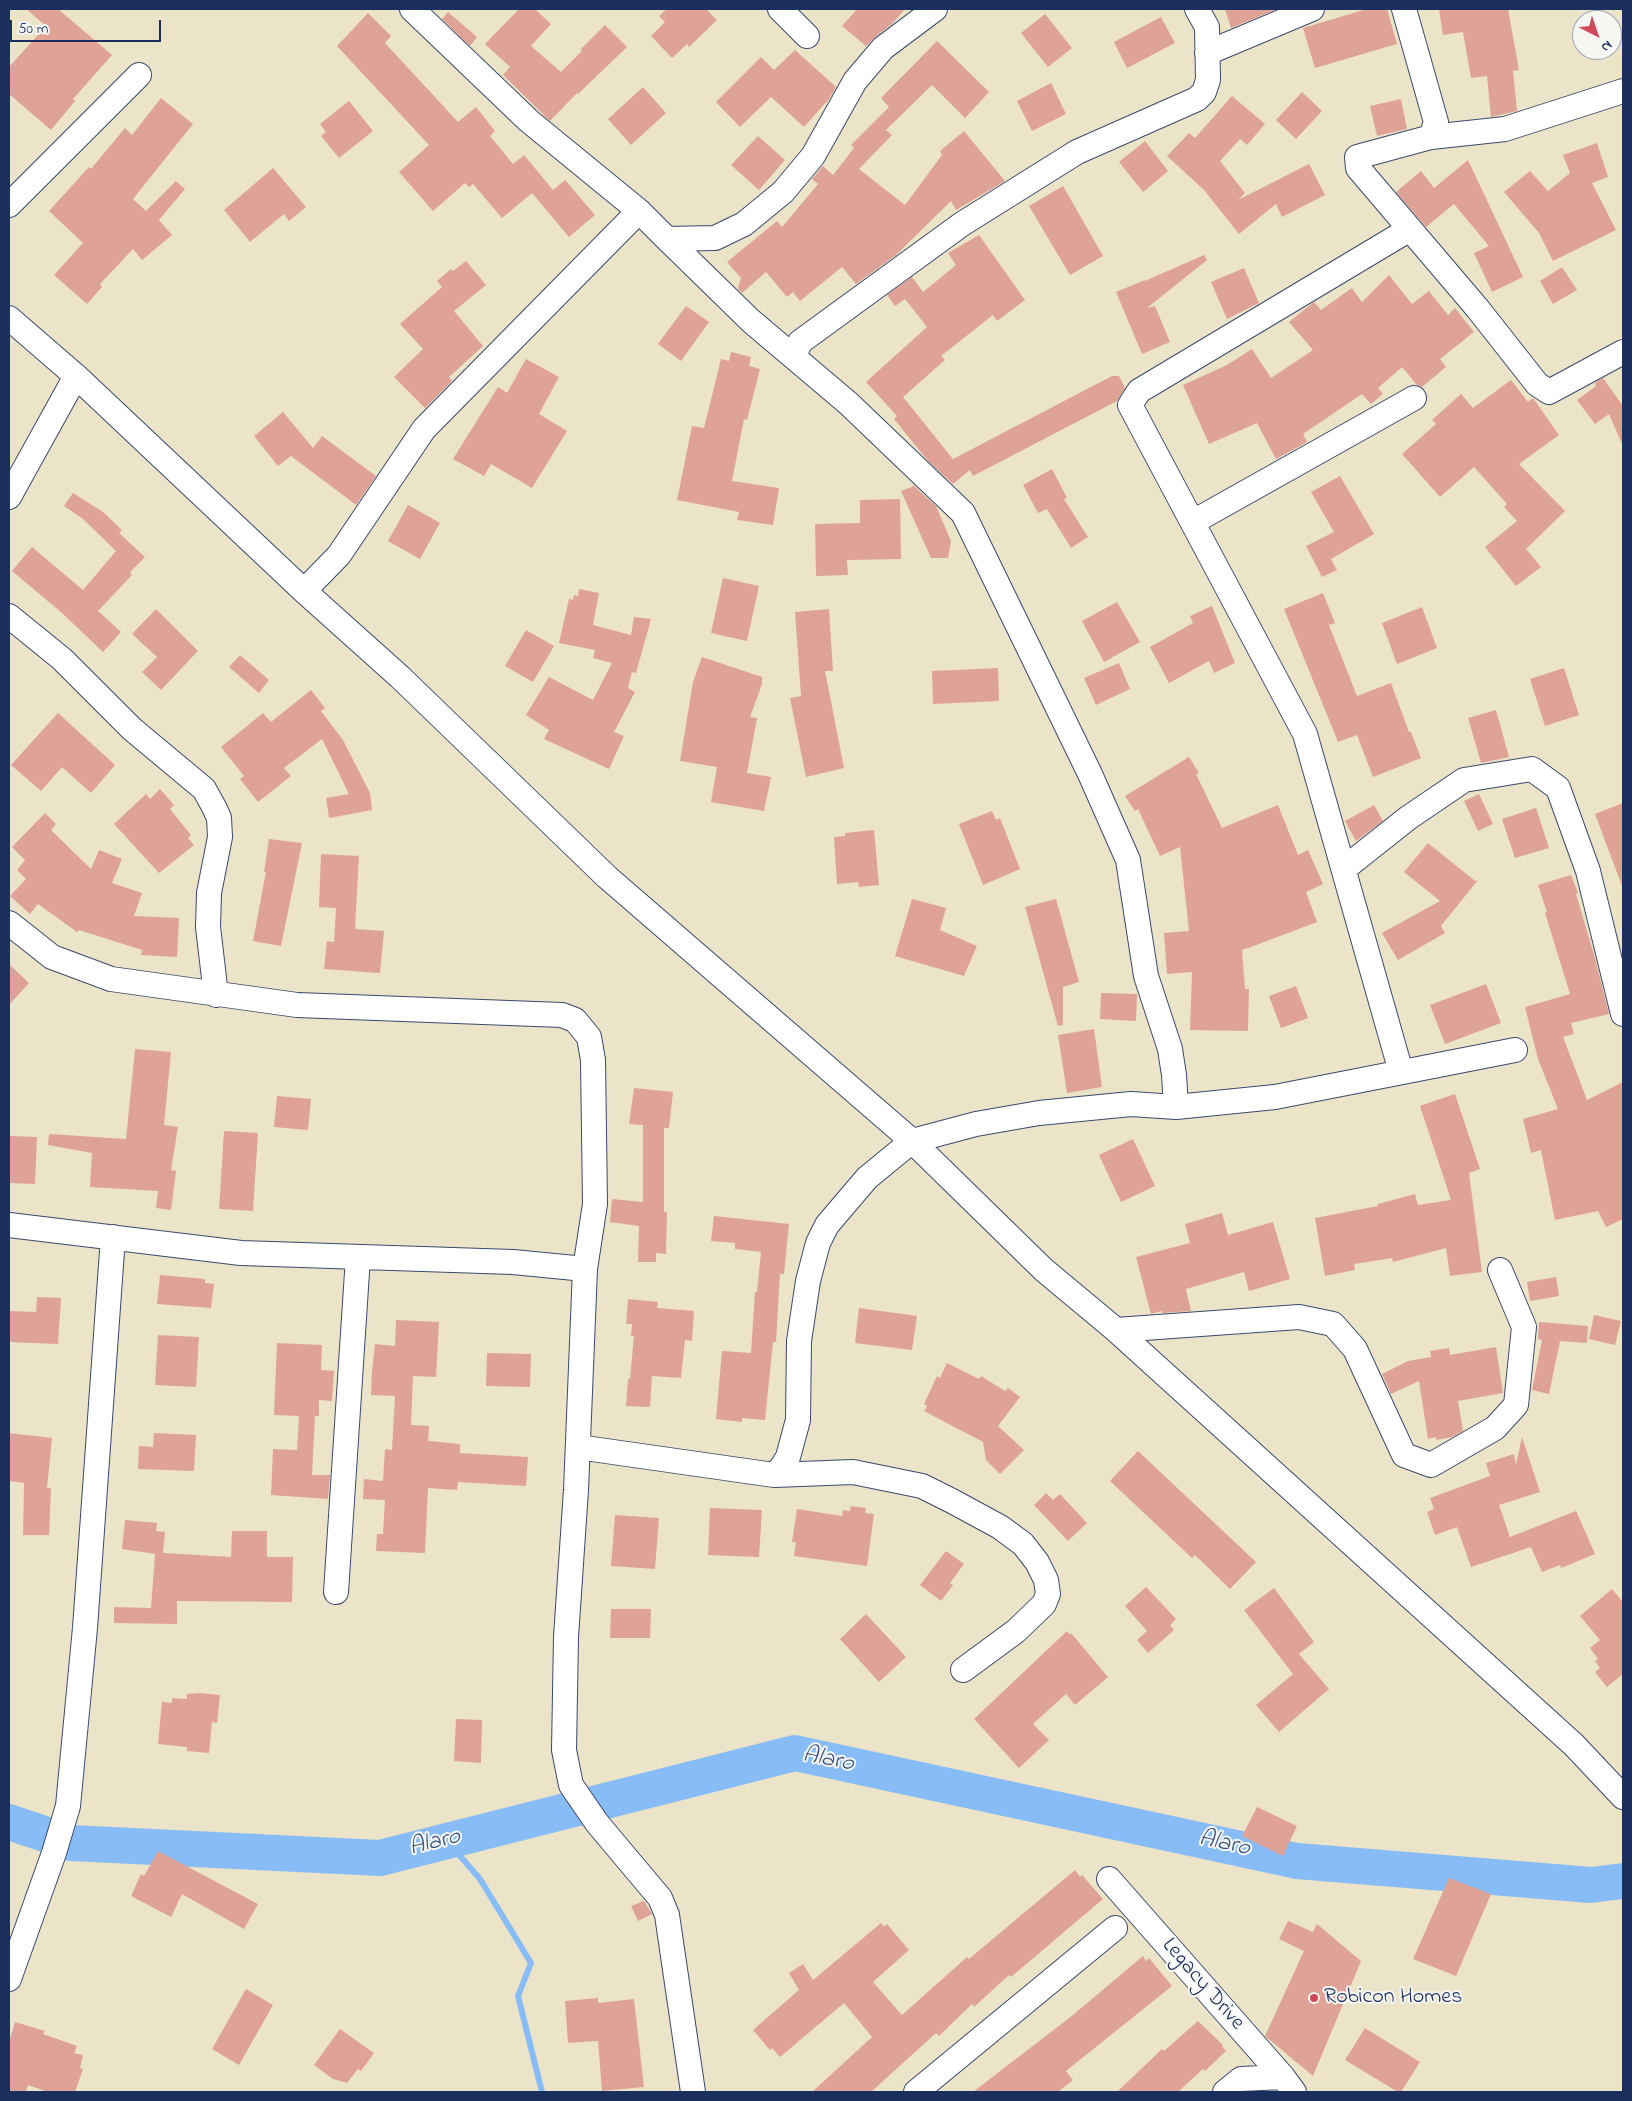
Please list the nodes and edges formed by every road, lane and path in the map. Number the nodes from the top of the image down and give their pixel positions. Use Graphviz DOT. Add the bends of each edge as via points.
graph roads {
  1 [pos="780,9"];
  2 [pos="935,9"];
  3 [pos="1197,9"];
  4 [pos="1312,9"];
  5 [pos="1404,9"];
  6 [pos="418,11"];
  7 [pos="807,36"];
  8 [pos="1207,53"];
  9 [pos="139,75"];
  10 [pos="1623,92"];
  11 [pos="1431,137"];
  12 [pos="9,205"];
  13 [pos="639,212"];
  14 [pos="1410,229"];
  15 [pos="667,239"];
  16 [pos="9,318"];
  17 [pos="1623,352"];
  18 [pos="794,357"];
  19 [pos="76,376"];
  20 [pos="1414,398"];
  21 [pos="9,497"];
  22 [pos="1193,522"];
  23 [pos="304,591"];
  24 [pos="9,616"];
  25 [pos="1344,868"];
  26 [pos="9,923"];
  27 [pos="216,995"];
  28 [pos="1623,1014"];
  29 [pos="1515,1050"];
  30 [pos="1401,1072"];
  31 [pos="1176,1108"];
  32 [pos="912,1141"];
  33 [pos="9,1225"];
  34 [pos="114,1237"];
  35 [pos="358,1257"];
  36 [pos="585,1270"];
  37 [pos="1500,1270"];
  38 [pos="1116,1330"];
  39 [pos="578,1447"];
  40 [pos="774,1474"];
  41 [pos="336,1592"];
  42 [pos="963,1670"];
  43 [pos="1623,1797"];
  44 [pos="1109,1879"];
  45 [pos="1115,1928"];
  46 [pos="9,1979"];
  47 [pos="1288,2085"];
  48 [pos="693,2092"];
  49 [pos="916,2092"];
  50 [pos="1225,2092"];
  1 -- 7 [label="street"];
  2 -- 15 [label="street" via="883,48 855,80 813,156 783,192 744,224 715,238"];
  3 -- 8 [label="street" via="1207,27"];
  4 -- 8 [label="street"];
  5 -- 11 [label="street" via="1436,122"];
  6 -- 13 [label="street" via="529,121"];
  8 -- 18 [label="street" via="1208,80 1197,100 1076,152 962,224 800,342"];
  9 -- 12 [label="street"];
  10 -- 11 [label="street" via="1505,129"];
  11 -- 14 [label="street" via="1357,157 1358,168"];
  13 -- 15 [label="street"];
  13 -- 23 [label="street" via="424,429 339,555"];
  14 -- 17 [label="street" via="1538,384 1549,392"];
  14 -- 22 [label="street" via="1139,391 1130,405"];
  15 -- 18 [label="street"];
  16 -- 19 [label="street"];
  18 -- 31 [label="street" via="848,403 963,513 1086,765 1128,860 1146,976 1170,1048"];
  19 -- 21 [label="street"];
  19 -- 23 [label="street"];
  20 -- 22 [label="street"];
  22 -- 25 [label="street" via="1306,734"];
  23 -- 32 [label="street" via="400,677 607,877"];
  24 -- 27 [label="street" via="62,659 132,729 204,789 214,807 219,818 220,837 209,893 208,927"];
  25 -- 28 [label="street" via="1464,780 1532,770 1558,788 1588,871"];
  25 -- 30 [label="street"];
  26 -- 27 [label="street" via="52,957 110,979"];
  27 -- 36 [label="street" via="297,1005 562,1015 575,1020 589,1037 593,1060 595,1204"];
  29 -- 30 [label="street"];
  30 -- 31 [label="street" via="1275,1097"];
  31 -- 32 [label="street" via="1131,1104 1039,1114 976,1124"];
  32 -- 38 [label="street" via="1044,1270"];
  32 -- 40 [label="street" via="867,1178 827,1225 818,1243 808,1281 799,1342 798,1420 788,1457"];
  33 -- 34 [label="street"];
  34 -- 35 [label="street" via="241,1253"];
  34 -- 46 [label="street" via="85,1628 68,1806"];
  35 -- 36 [label="street" via="513,1262"];
  35 -- 41 [label="street"];
  36 -- 39 [label="street"];
  37 -- 38 [label="street" via="1524,1327 1516,1405 1495,1428 1431,1465 1404,1455 1355,1349 1333,1324 1299,1317"];
  38 -- 43 [label="street" via="1574,1745"];
  39 -- 40 [label="street"];
  39 -- 48 [label="street" via="566,1637 564,1750 571,1786 597,1823 660,1898 667,1914"];
  40 -- 42 [label="street" via="853,1472 922,1486 1000,1527 1023,1544 1046,1580 1048,1594 1044,1604 1016,1632"];
  44 -- 47 [label="street, Legacy Drive"];
  45 -- 49 [label="street"];
  47 -- 50 [label="street" via="1241,2079"];
}
